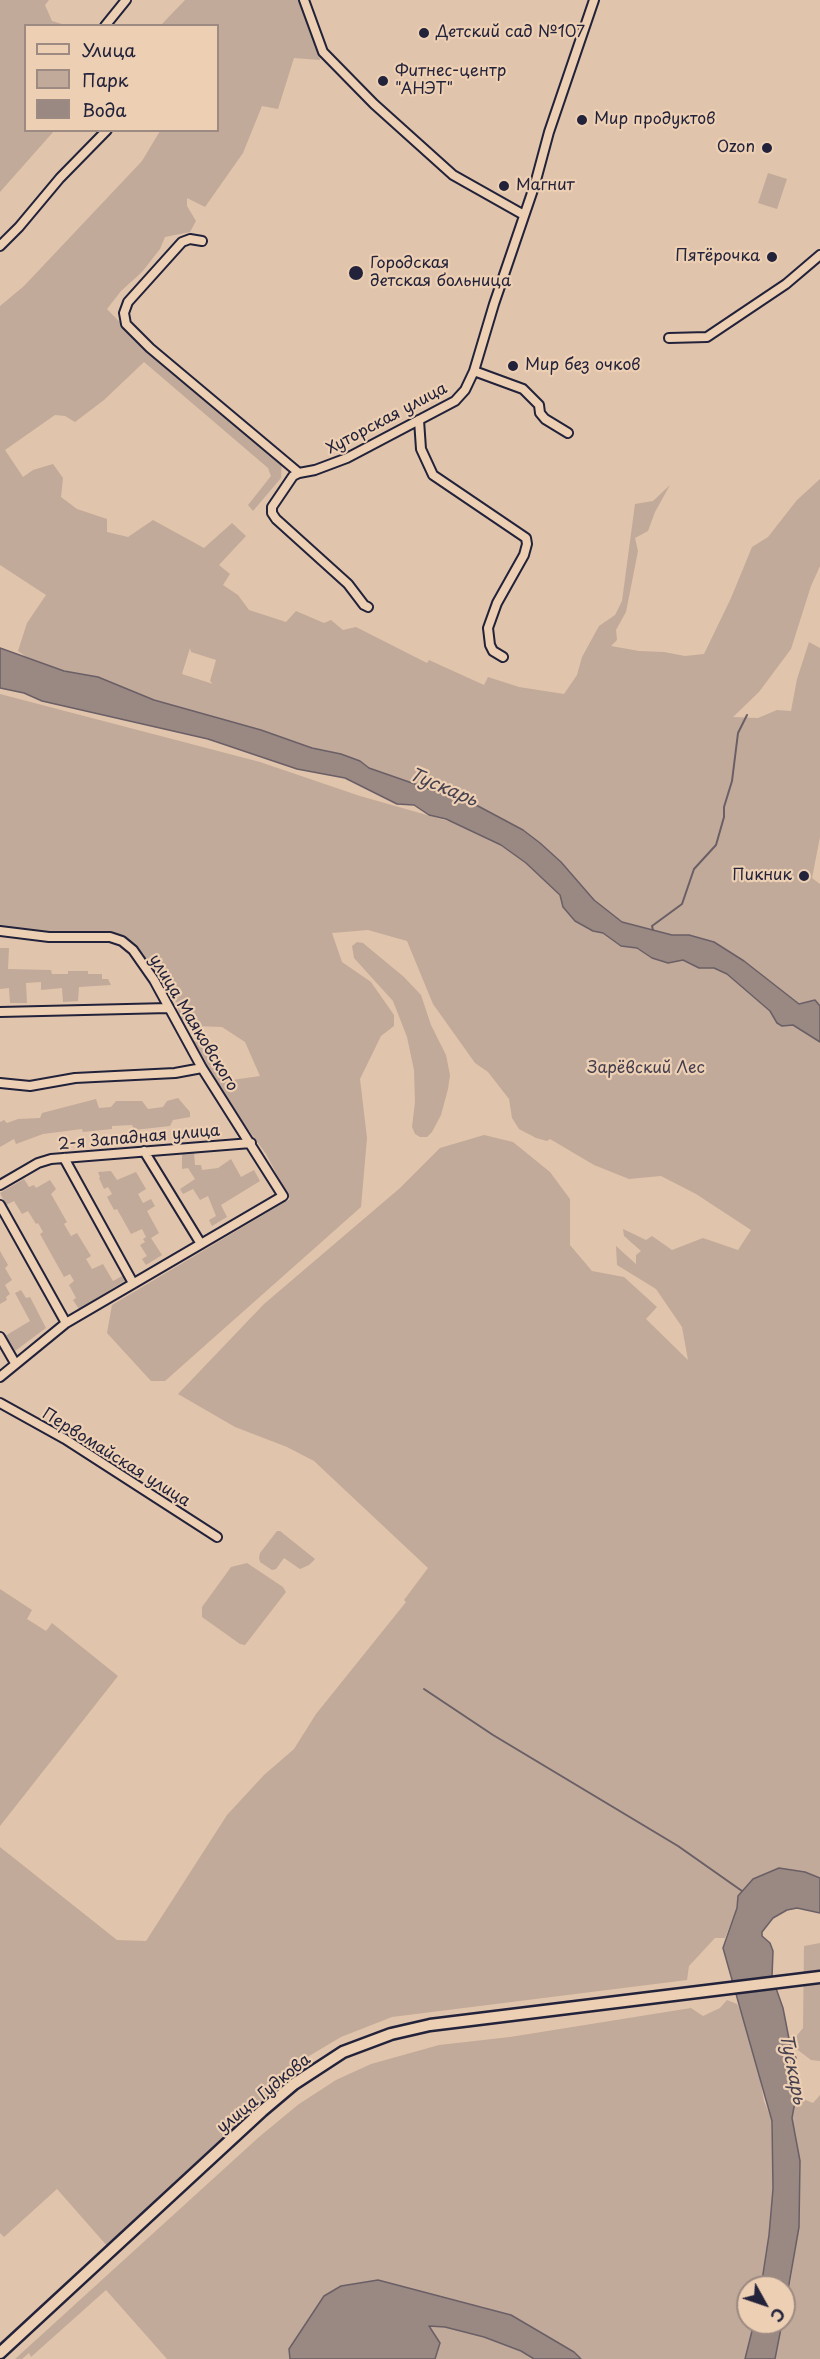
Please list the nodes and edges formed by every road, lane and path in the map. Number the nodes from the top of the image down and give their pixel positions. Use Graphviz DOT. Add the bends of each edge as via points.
graph roads {
  1 [pos="126,0"];
  2 [pos="304,0"];
  3 [pos="594,0"];
  4 [pos="107,24"];
  5 [pos="104,132"];
  6 [pos="524,215"];
  7 [pos="202,241"];
  8 [pos="0,246"];
  9 [pos="820,255"];
  10 [pos="669,338"];
  11 [pos="474,371"];
  12 [pos="419,420"];
  13 [pos="568,433"];
  14 [pos="296,475"];
  15 [pos="368,607"];
  16 [pos="503,657"];
  17 [pos="0,931"];
  18 [pos="169,1008"];
  19 [pos="0,1012"];
  20 [pos="202,1068"];
  21 [pos="0,1083"];
  22 [pos="251,1143"];
  23 [pos="144,1151"];
  24 [pos="64,1158"];
  25 [pos="0,1185"];
  26 [pos="0,1206"];
  27 [pos="201,1244"];
  28 [pos="134,1283"];
  29 [pos="66,1323"];
  30 [pos="0,1337"];
  31 [pos="15,1364"];
  32 [pos="0,1377"];
  33 [pos="0,1403"];
  34 [pos="217,1537"];
  35 [pos="816,1978"];
  36 [pos="0,2353"];
  1 -- 4 [label="street"];
  2 -- 6 [label="street" via="323,52 362,93 453,175"];
  3 -- 6 [label="street, Хуторская улица"];
  5 -- 8 [label="street"];
  6 -- 11 [label="street, Хуторская улица"];
  7 -- 14 [label="street" via="182,242 128,302 126,324 241,422"];
  9 -- 10 [label="street" via="786,284 707,337"];
  11 -- 12 [label="street, Хуторская улица" via="455,401"];
  11 -- 13 [label="street" via="523,389 539,405 545,419"];
  12 -- 14 [label="street, Хуторская улица" via="346,458"];
  12 -- 16 [label="street" via="421,449 433,475 526,538 524,555 488,628 493,651"];
  14 -- 15 [label="street" via="272,507 276,519"];
  17 -- 18 [label="street, улица Маяковского" via="49,937 92,936 122,942 133,950"];
  18 -- 19 [label="street"];
  18 -- 20 [label="street, улица Маяковского"];
  20 -- 21 [label="street" via="75,1078 30,1086"];
  20 -- 22 [label="street, улица Маяковского"];
  22 -- 23 [label="street, 2-я Западная улица"];
  22 -- 27 [label="street, улица Маяковского" via="283,1196"];
  23 -- 24 [label="street, 2-я Западная улица"];
  23 -- 27 [label="street"];
  24 -- 25 [label="street, 2-я Западная улица" via="38,1164"];
  24 -- 28 [label="street"];
  26 -- 29 [label="street"];
  27 -- 28 [label="street"];
  28 -- 29 [label="street"];
  29 -- 31 [label="street"];
  30 -- 31 [label="street"];
  31 -- 32 [label="street"];
  33 -- 34 [label="street, Первомайская улица" via="65,1439"];
  35 -- 36 [label="main road, улица Гудкова" via="430,2025 343,2052 262,2111"];
}
